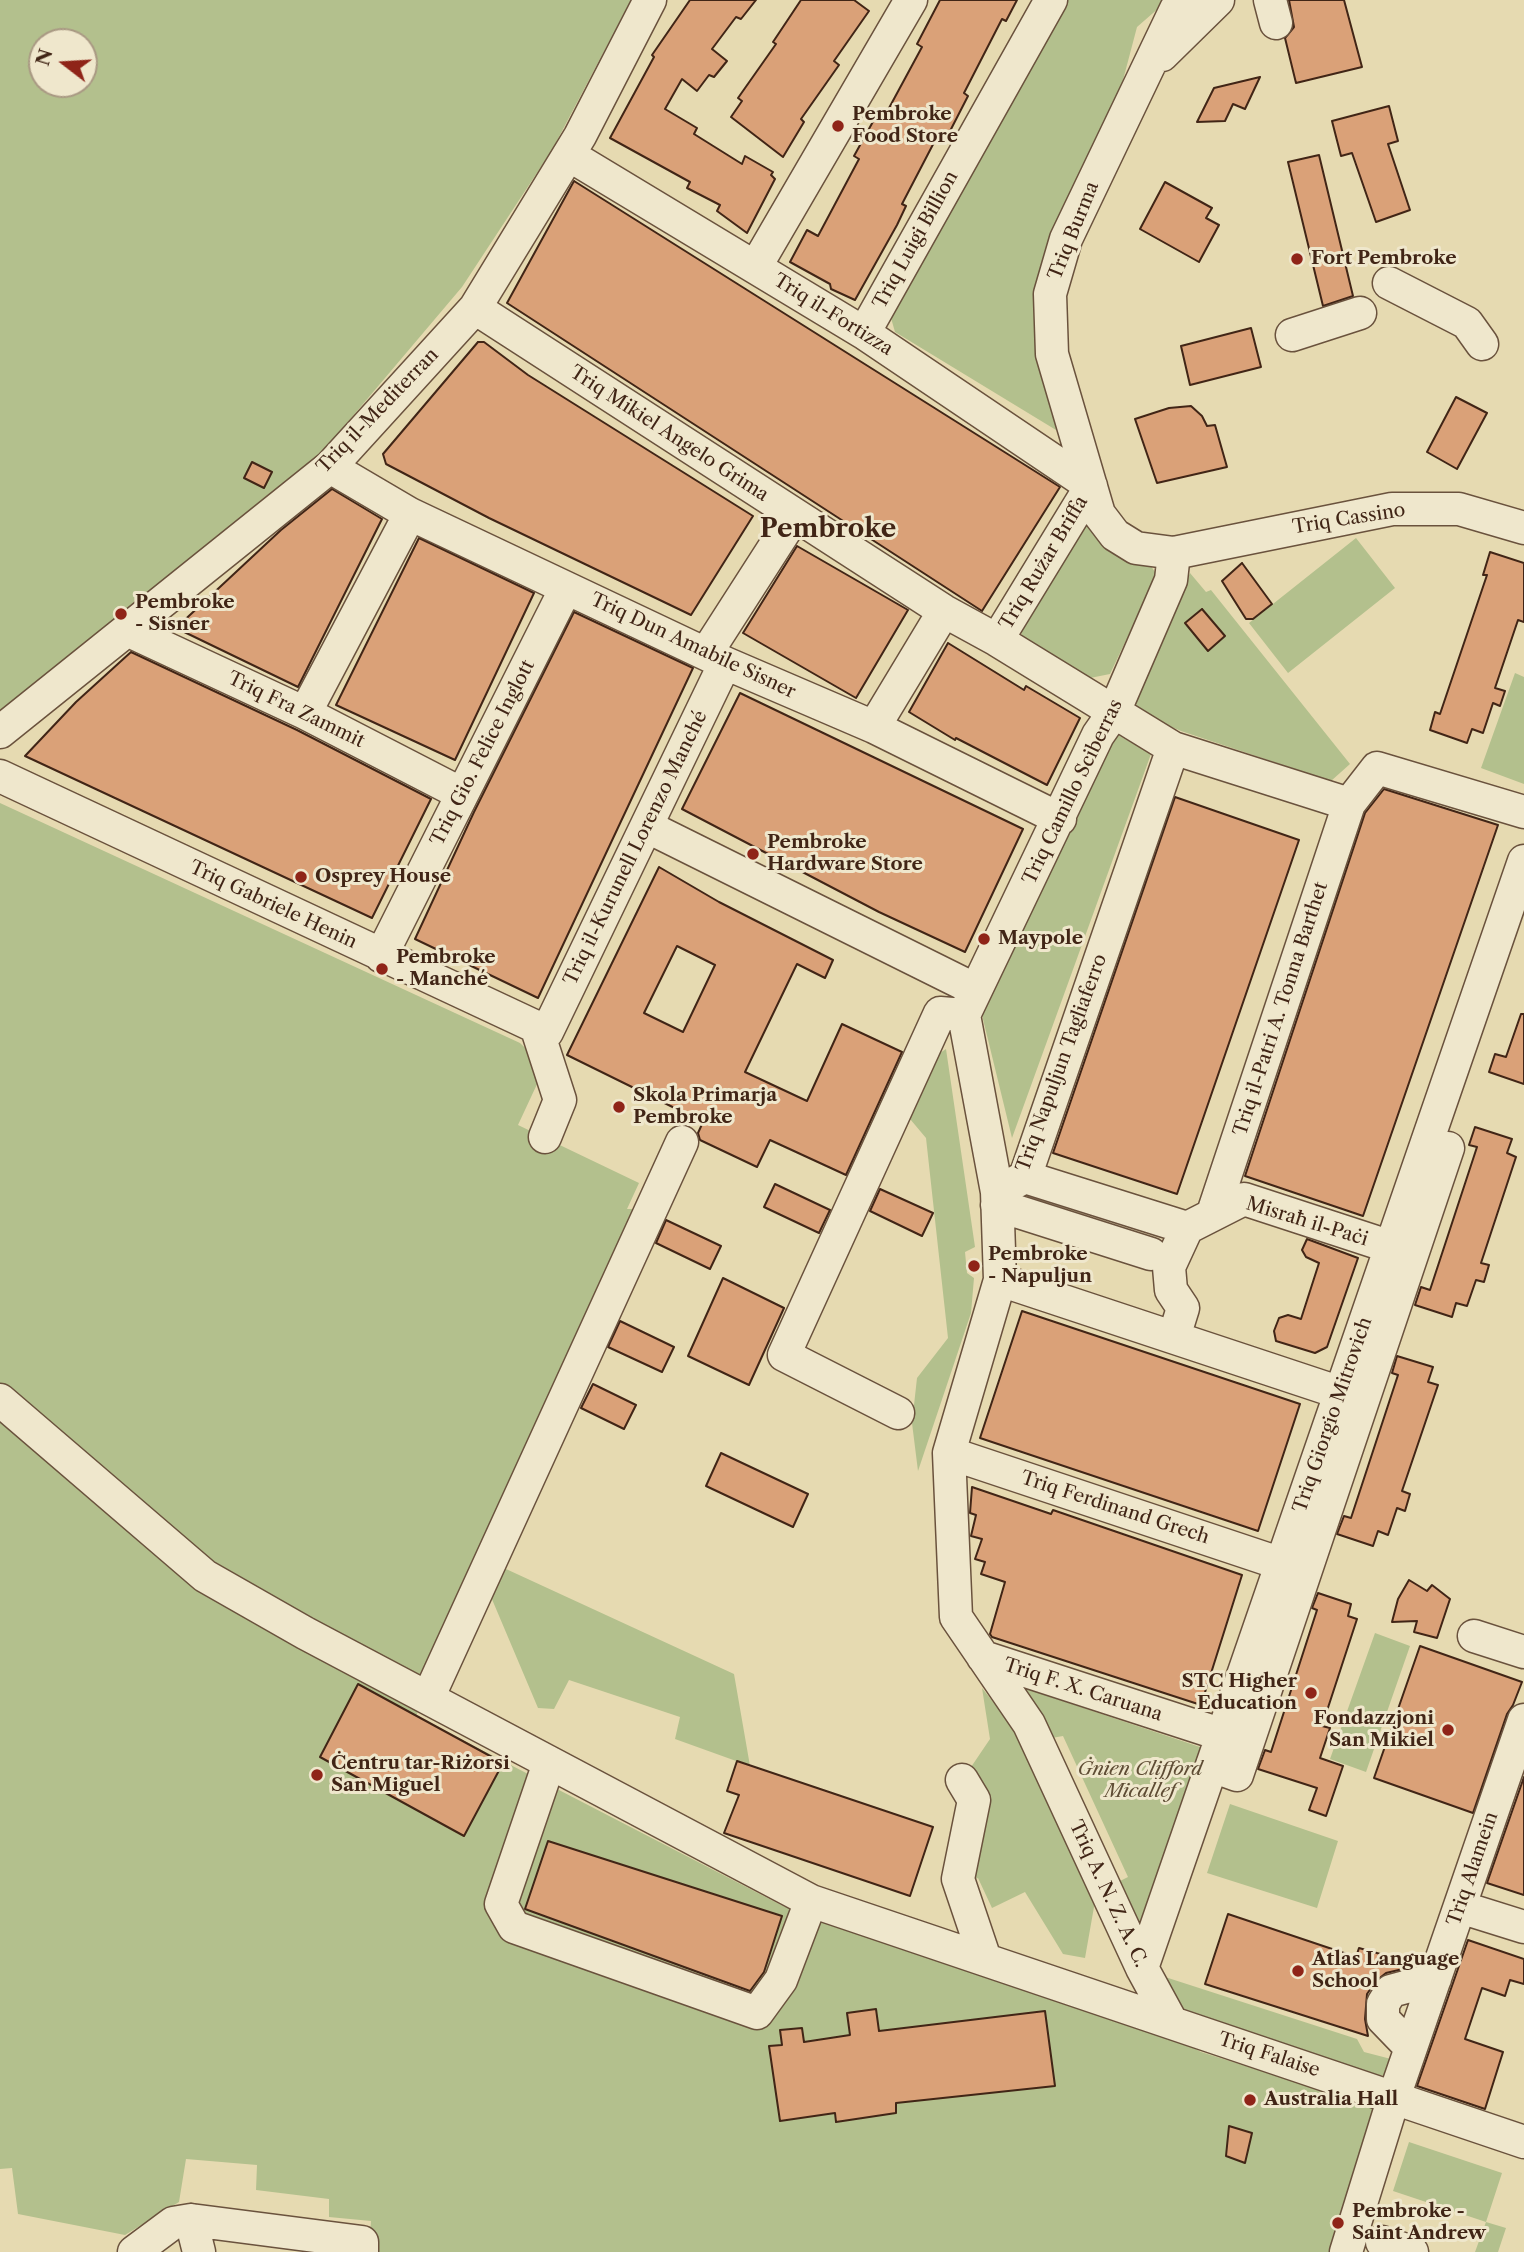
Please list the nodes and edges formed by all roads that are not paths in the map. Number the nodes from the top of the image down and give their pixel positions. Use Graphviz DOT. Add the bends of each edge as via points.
graph roads {
  1 [pos="650,0"];
  2 [pos="910,0"];
  3 [pos="1051,0"];
  4 [pos="1187,0"];
  5 [pos="1218,0"];
  6 [pos="1147,70"];
  7 [pos="569,155"];
  8 [pos="757,266"];
  9 [pos="1389,283"];
  10 [pos="474,308"];
  11 [pos="1360,313"];
  12 [pos="1465,326"];
  13 [pos="864,333"];
  14 [pos="1292,335"];
  15 [pos="330,467"];
  16 [pos="1091,486"];
  17 [pos="1524,508"];
  18 [pos="1458,509"];
  19 [pos="410,514"];
  20 [pos="795,515"];
  21 [pos="1524,527"];
  22 [pos="1174,553"];
  23 [pos="566,588"];
  24 [pos="944,611"];
  25 [pos="127,630"];
  26 [pos="997,640"];
  27 [pos="716,657"];
  28 [pos="1115,712"];
  29 [pos="305,713"];
  30 [pos="874,727"];
  31 [pos="0,732"];
  32 [pos="1173,748"];
  33 [pos="0,776"];
  34 [pos="462,794"];
  35 [pos="1349,804"];
  36 [pos="1524,812"];
  37 [pos="1060,819"];
  38 [pos="648,827"];
  39 [pos="1524,861"];
  40 [pos="382,956"];
  41 [pos="970,1002"];
  42 [pos="542,1029"];
  43 [pos="1472,1077"];
  44 [pos="545,1137"];
  45 [pos="682,1142"];
  46 [pos="1025,1177"];
  47 [pos="997,1199"];
  48 [pos="1200,1220"];
  49 [pos="1391,1247"];
  50 [pos="1151,1254"];
  51 [pos="1000,1280"];
  52 [pos="1174,1337"];
  53 [pos="1341,1392"];
  54 [pos="0,1400"];
  55 [pos="898,1413"];
  56 [pos="949,1453"];
  57 [pos="1282,1564"];
  58 [pos="1474,1636"];
  59 [pos="1524,1652"];
  60 [pos="983,1657"];
  61 [pos="428,1698"];
  62 [pos="1524,1720"];
  63 [pos="1223,1735"];
  64 [pos="1519,1753"];
  65 [pos="549,1763"];
  66 [pos="1212,1766"];
  67 [pos="962,1780"];
  68 [pos="811,1901"];
  69 [pos="1460,1907"];
  70 [pos="1524,1927"];
  71 [pos="985,1959"];
  72 [pos="1142,1968"];
  73 [pos="1172,2023"];
  74 [pos="1394,2097"];
  75 [pos="1524,2142"];
  76 [pos="191,2220"];
  77 [pos="1382,2242"];
  78 [pos="134,2252"];
  79 [pos="199,2252"];
  80 [pos="362,2252"];
  81 [pos="1346,2252"];
  82 [pos="1412,2252"];
  1 -- 7 [label="street, Triq il-Mediterran"];
  2 -- 8 [label="street"];
  3 -- 13 [label="street, Triq Luigi Billion"];
  4 -- 6 [label="street, Triq Burma" via="1176,9"];
  5 -- 6 [label="street"];
  6 -- 16 [label="street, Triq Burma" via="1066,239 1049,294 1052,354"];
  7 -- 8 [label="street, Triq il-Fortizza"];
  7 -- 10 [label="street, Triq il-Mediterran"];
  8 -- 13 [label="street, Triq il-Fortizza"];
  9 -- 12 [label="street"];
  10 -- 15 [label="street, Triq il-Mediterran"];
  10 -- 20 [label="street, Triq Mikiel Angelo Grima"];
  11 -- 14 [label="street"];
  13 -- 16 [label="street, Triq il-Fortizza"];
  15 -- 19 [label="street, Triq Dun Amabile Sisner"];
  15 -- 25 [label="street, Triq il-Mediterran"];
  16 -- 22 [label="street, Triq Burma" via="1099,514 1115,535 1136,548"];
  16 -- 26 [label="street, Triq Rużar Briffa"];
  17 -- 18 [label="street"];
  18 -- 21 [label="street, Triq Cassino"];
  18 -- 22 [label="street, Triq Cassino" via="1351,514"];
  19 -- 23 [label="street, Triq Dun Amabile Sisner"];
  19 -- 29 [label="street"];
  20 -- 24 [label="street, Triq Mikiel Angelo Grima"];
  20 -- 27 [label="street, Triq il-Kurunell Lorenzo Manché"];
  22 -- 28 [label="street, Triq Camillo Sciberras" via="1171,580"];
  23 -- 27 [label="street, Triq Dun Amabile Sisner"];
  23 -- 34 [label="street, Triq Gio. Felice Inglott"];
  24 -- 26 [label="street, Triq Mikiel Angelo Grima"];
  24 -- 30 [label="street"];
  25 -- 29 [label="street, Triq Fra Zammit"];
  25 -- 31 [label="street, Triq il-Mediterran"];
  26 -- 28 [label="street, Triq Mikiel Angelo Grima"];
  27 -- 30 [label="street, Triq Dun Amabile Sisner"];
  27 -- 38 [label="street, Triq il-Kurunell Lorenzo Manché"];
  28 -- 32 [label="street, Triq Mikiel Angelo Grima"];
  28 -- 37 [label="street, Triq Camillo Sciberras" via="1098,735"];
  29 -- 34 [label="street, Triq Fra Zammit"];
  30 -- 37 [label="street, Triq Dun Amabile Sisner"];
  32 -- 35 [label="street, Triq Mikiel Angelo Grima"];
  32 -- 46 [label="street, Triq Napuljun Tagliaferro"];
  33 -- 40 [label="street, Triq Gabriele Henin"];
  34 -- 40 [label="street, Triq Gio. Felice Inglott"];
  35 -- 36 [label="street, Triq il-Patri A. Tonna Barthet" via="1377,768"];
  35 -- 48 [label="street, Triq il-Patri A. Tonna Barthet"];
  37 -- 41 [label="street, Triq Camillo Sciberras"];
  38 -- 41 [label="street"];
  38 -- 42 [label="street, Triq il-Kurunell Lorenzo Manché"];
  39 -- 49 [label="street, Triq Giorgio Mitrovich"];
  40 -- 42 [label="street, Triq Gabriele Henin"];
  41 -- 47 [label="street"];
  41 -- 55 [label="street" via="940,1013 784,1355"];
  42 -- 44 [label="street" via="560,1100"];
  43 -- 66 [label="street" via="1237,1775"];
  45 -- 61 [label="street"];
  46 -- 47 [label="street, Triq Napuljun Tagliaferro"];
  46 -- 48 [label="street"];
  47 -- 50 [label="street"];
  47 -- 51 [label="street"];
  48 -- 49 [label="street, Misraħ il-Paċi" via="1244,1199"];
  48 -- 52 [label="street" via="1169,1267 1171,1290 1183,1308"];
  49 -- 53 [label="street, Triq Giorgio Mitrovich"];
  51 -- 52 [label="street"];
  51 -- 56 [label="street"];
  52 -- 53 [label="street"];
  53 -- 57 [label="street, Triq Giorgio Mitrovich"];
  54 -- 61 [label="street, Triq Falaise" via="205,1576"];
  56 -- 57 [label="street, Triq Ferdinand Grech"];
  56 -- 60 [label="street, Triq A. N. Z. A. C." via="956,1617"];
  57 -- 63 [label="street, Triq Giorgio Mitrovich"];
  58 -- 59 [label="street"];
  60 -- 63 [label="street, Triq F. X. Caruana"];
  60 -- 72 [label="street, Triq A. N. Z. A. C." via="1029,1724"];
  61 -- 65 [label="street, Triq Falaise"];
  62 -- 64 [label="street, Triq Alamein"];
  63 -- 66 [label="street, Triq Giorgio Mitrovich"];
  64 -- 69 [label="street, Triq Alamein"];
  65 -- 68 [label="street, Triq Falaise"];
  65 -- 68 [label="street" via="501,1904 514,1927 757,2012 780,1980"];
  66 -- 72 [label="street, Triq Giorgio Mitrovich"];
  67 -- 71 [label="street" via="974,1800 958,1879"];
  68 -- 71 [label="street, Triq Falaise"];
  69 -- 70 [label="street"];
  69 -- 74 [label="street, Triq Alamein"];
  71 -- 73 [label="street, Triq Falaise"];
  72 -- 73 [label="street, Triq A. N. Z. A. C."];
  73 -- 74 [label="street, Triq Falaise"];
  74 -- 75 [label="street, Triq Falaise"];
  74 -- 81 [label="street, Triq Alamein"];
  76 -- 78 [label="street" via="173,2223"];
  76 -- 79 [label="street"];
  76 -- 80 [label="street" via="362,2242"];
  77 -- 82 [label="street"];
}
